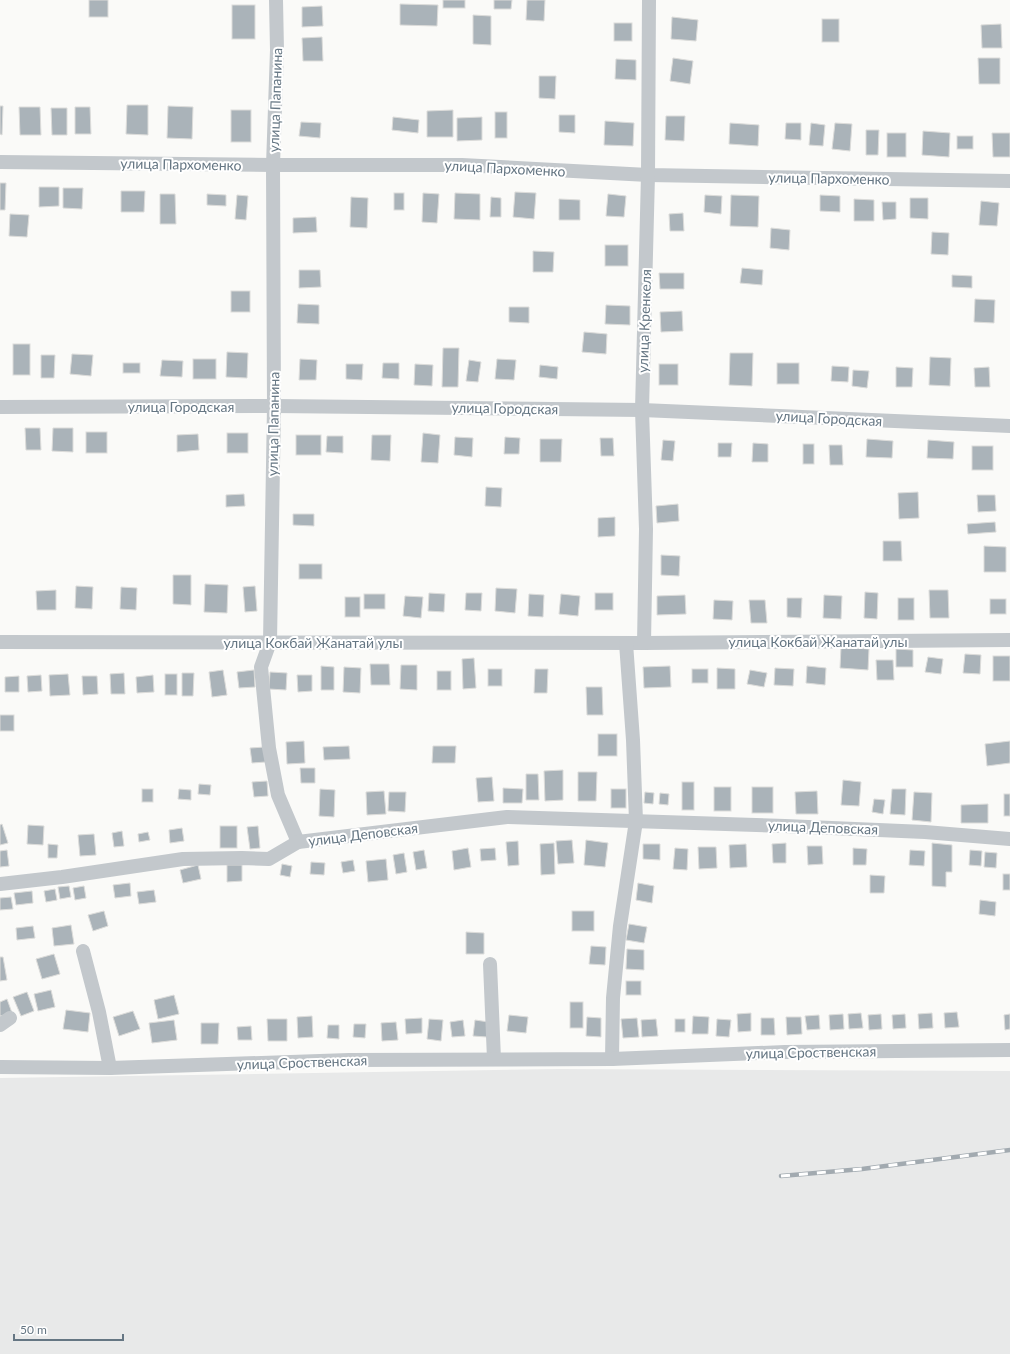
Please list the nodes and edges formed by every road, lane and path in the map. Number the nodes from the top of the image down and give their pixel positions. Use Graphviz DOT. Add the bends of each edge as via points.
graph roads {
  1 [pos="276,0"];
  2 [pos="649,0"];
  3 [pos="0,162"];
  4 [pos="273,165"];
  5 [pos="648,175"];
  6 [pos="1010,181"];
  7 [pos="274,406"];
  8 [pos="0,407"];
  9 [pos="642,410"];
  10 [pos="1010,426"];
  11 [pos="1010,640"];
  12 [pos="0,642"];
  13 [pos="270,642"];
  14 [pos="626,643"];
  15 [pos="644,643"];
  16 [pos="636,821"];
  17 [pos="1010,839"];
  18 [pos="298,842"];
  19 [pos="0,884"];
  20 [pos="83,951"];
  21 [pos="490,964"];
  22 [pos="1010,1050"];
  23 [pos="494,1059"];
  24 [pos="612,1059"];
  25 [pos="0,1067"];
  26 [pos="110,1068"];
  1 -- 4 [label="street, улица Папанина"];
  2 -- 5 [label="street, улица Кренкеля"];
  3 -- 4 [label="street, улица Пархоменко"];
  4 -- 5 [label="street, улица Пархоменко" via="462,166"];
  4 -- 7 [label="street, улица Папанина"];
  5 -- 6 [label="street, улица Пархоменко"];
  5 -- 9 [label="street, улица Кренкеля"];
  7 -- 8 [label="street, улица Городская"];
  7 -- 9 [label="street, улица Городская"];
  7 -- 13 [label="street, улица Папанина"];
  9 -- 10 [label="street, улица Городская"];
  9 -- 15 [label="street, улица Кренкеля" via="646,529"];
  11 -- 15 [label="street, улица Кокбай Жанатай улы"];
  12 -- 13 [label="street, улица Кокбай Жанатай улы"];
  13 -- 14 [label="street, улица Кокбай Жанатай улы"];
  13 -- 18 [label="street, улица Папанина" via="261,668 269,748 278,794"];
  14 -- 15 [label="street, улица Кокбай Жанатай улы"];
  14 -- 16 [label="street"];
  16 -- 17 [label="street, улица Деповская" via="925,832"];
  16 -- 18 [label="street, улица Деповская" via="507,817"];
  16 -- 24 [label="street" via="620,926 613,998"];
  18 -- 19 [label="street, улица Деповская" via="269,859 183,859"];
  20 -- 26 [label="street"];
  21 -- 23 [label="street"];
  22 -- 24 [label="street, улица Сроственская" via="785,1052"];
  23 -- 24 [label="street, улица Сроственская"];
  23 -- 26 [label="street, улица Сроственская" via="349,1060"];
  25 -- 26 [label="street, улица Сроственская"];
}
